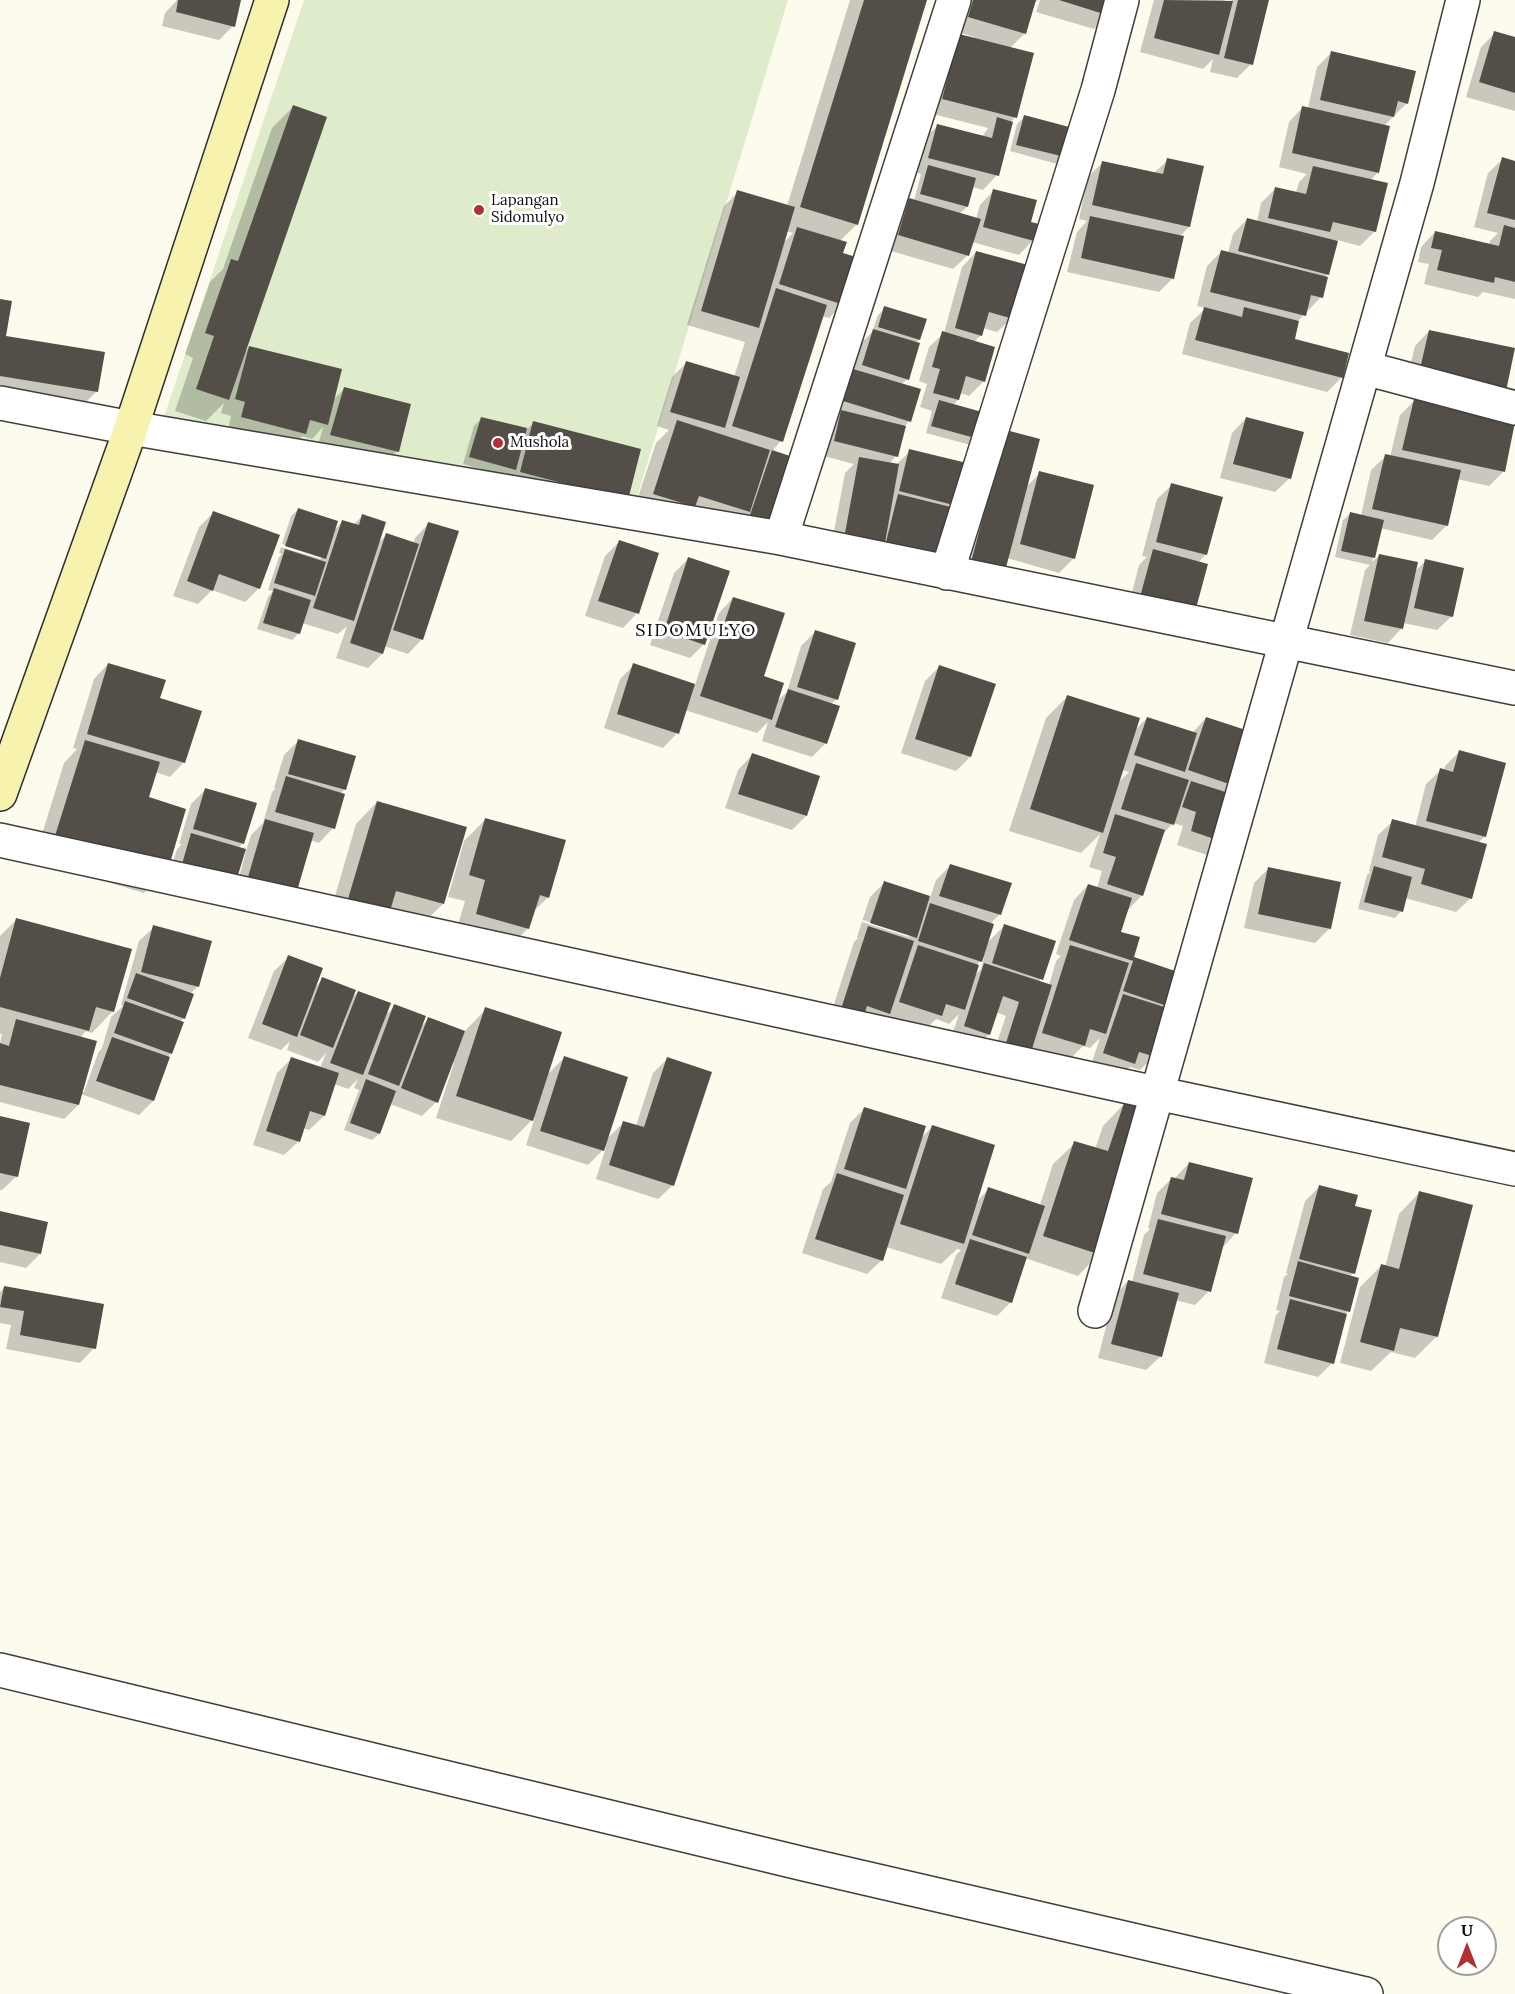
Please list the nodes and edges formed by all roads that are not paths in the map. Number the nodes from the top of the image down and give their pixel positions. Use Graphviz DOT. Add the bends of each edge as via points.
graph roads {
  1 [pos="272,0"];
  2 [pos="954,0"];
  3 [pos="1122,0"];
  4 [pos="1463,0"];
  5 [pos="1365,368"];
  6 [pos="0,403"];
  7 [pos="1515,408"];
  8 [pos="131,428"];
  9 [pos="782,538"];
  10 [pos="947,573"];
  11 [pos="1287,641"];
  12 [pos="1515,688"];
  13 [pos="0,794"];
  14 [pos="0,840"];
  15 [pos="1156,1093"];
  16 [pos="1515,1169"];
  17 [pos="1095,1311"];
  18 [pos="0,1670"];
  19 [pos="1366,1994"];
  1 -- 8 [label="main road"];
  2 -- 9 [label="street"];
  3 -- 10 [label="street" via="1098,90"];
  4 -- 5 [label="street"];
  5 -- 7 [label="street"];
  5 -- 11 [label="street"];
  6 -- 8 [label="street"];
  8 -- 9 [label="street"];
  8 -- 13 [label="main road"];
  9 -- 10 [label="street"];
  10 -- 11 [label="street"];
  11 -- 12 [label="street"];
  11 -- 15 [label="street"];
  14 -- 15 [label="street"];
  15 -- 16 [label="street"];
  15 -- 17 [label="street"];
  18 -- 19 [label="street" via="792,1861"];
}
